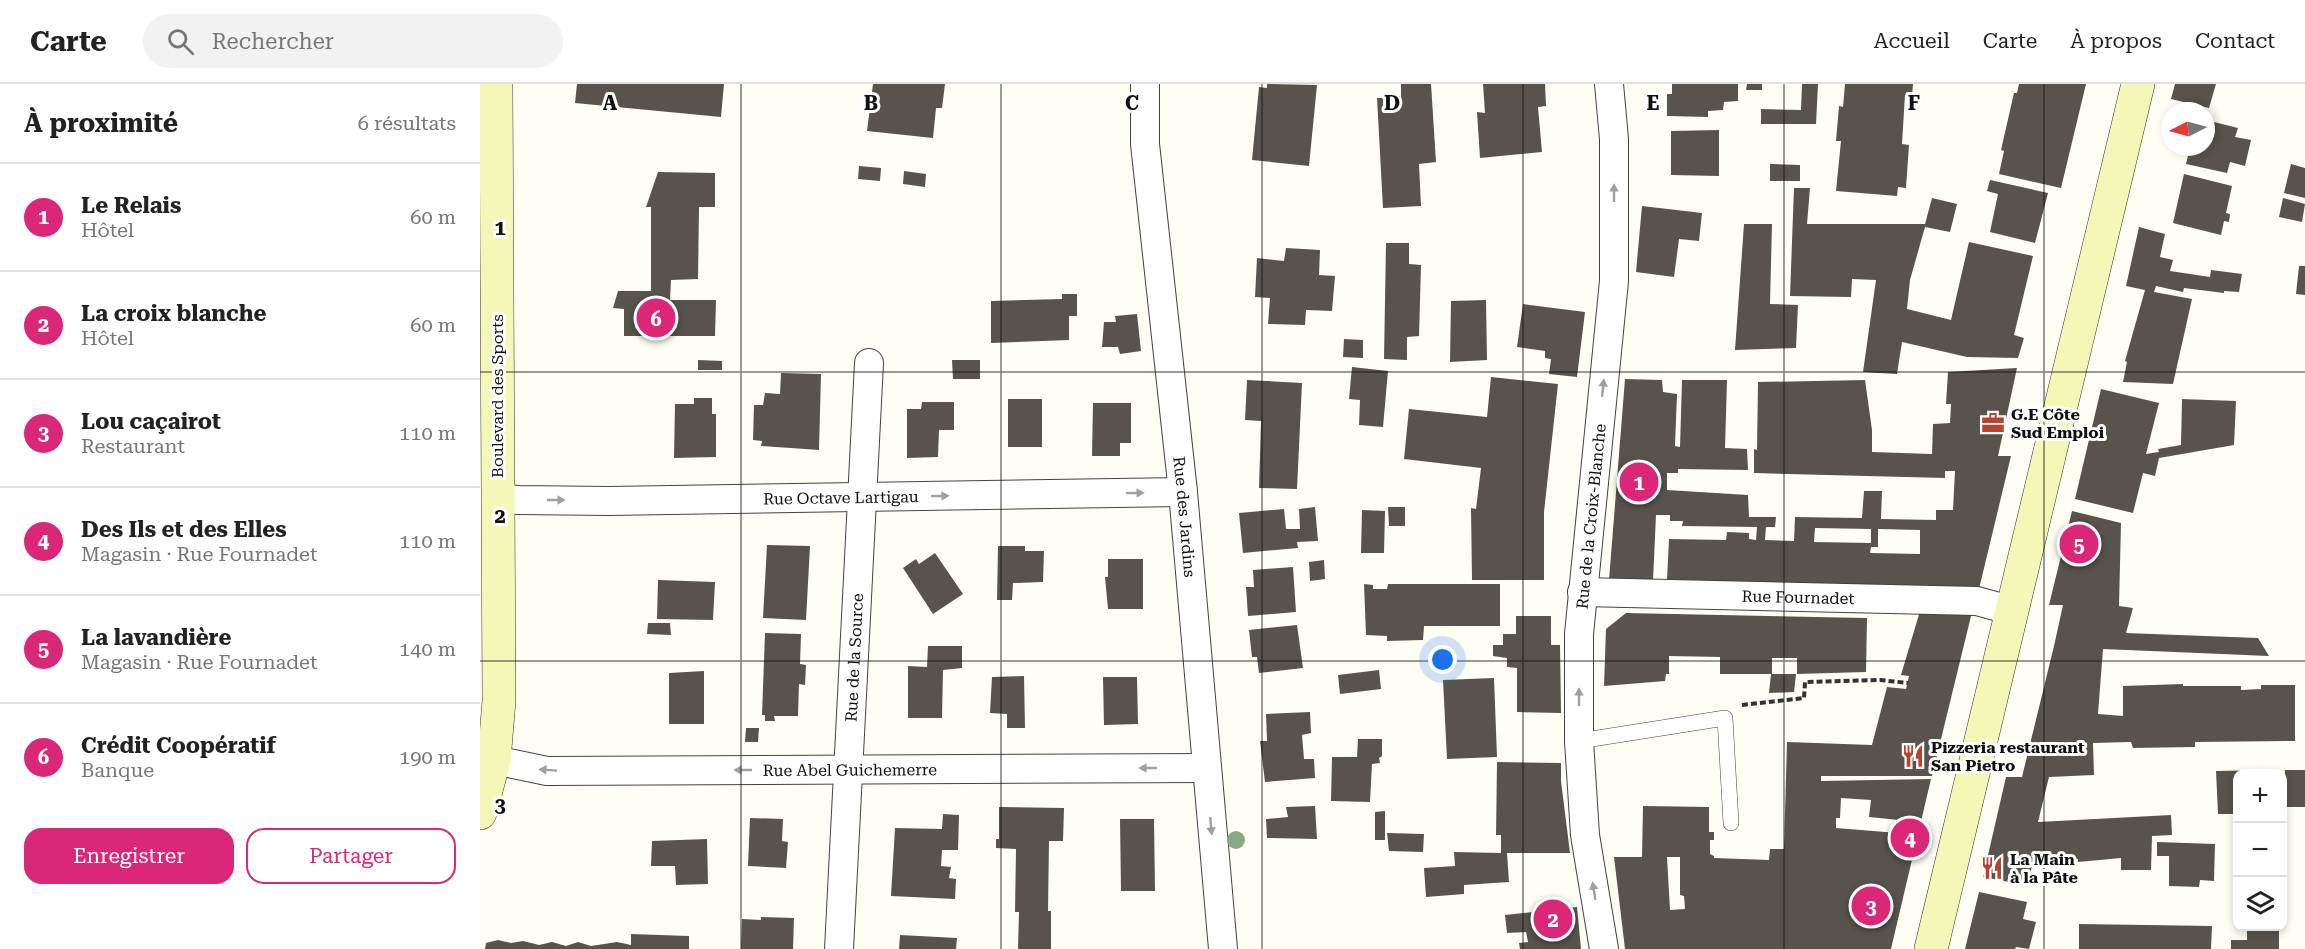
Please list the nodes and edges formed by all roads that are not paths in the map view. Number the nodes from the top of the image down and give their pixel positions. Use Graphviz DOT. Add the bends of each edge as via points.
graph roads {
  1 [pos="496,84"];
  2 [pos="1145,84"];
  3 [pos="1609,84"];
  4 [pos="2138,84"];
  5 [pos="868,363"];
  6 [pos="1183,492"];
  7 [pos="861,497"];
  8 [pos="498,498"];
  9 [pos="1582,592"];
  10 [pos="2013,611"];
  11 [pos="1579,741"];
  12 [pos="494,760"];
  13 [pos="1206,768"];
  14 [pos="848,769"];
  15 [pos="480,813"];
  16 [pos="1731,823"];
  17 [pos="839,949"];
  18 [pos="1223,949"];
  19 [pos="1604,949"];
  20 [pos="1931,949"];
  1 -- 8 [label="main road, Boulevard des Sports"];
  2 -- 6 [label="street, Rue des Jardins" via="1145,144"];
  9 -- 3 [label="street, Rue de la Croix-Blanche, one-way" via="1614,281 1614,139"];
  4 -- 10 [label="main road"];
  5 -- 7 [label="street, Rue de la Source"];
  7 -- 6 [label="street, Rue Octave Lartigau, one-way"];
  6 -- 13 [label="street, Rue des Jardins"];
  8 -- 7 [label="street, Rue Octave Lartigau, one-way" via="609,501"];
  7 -- 14 [label="street, Rue de la Source"];
  8 -- 12 [label="main road, Boulevard des Sports" via="499,701"];
  9 -- 10 [label="street, Rue Fournadet" via="1977,601"];
  11 -- 9 [label="street, Rue de la Croix-Blanche, one-way"];
  10 -- 20 [label="main road"];
  11 -- 16 [label="lane" via="1725,718"];
  19 -- 11 [label="street, Rue de la Croix-Blanche, one-way" via="1585,835"];
  14 -- 12 [label="street, Rue Abel Guichemerre, one-way" via="547,771"];
  12 -- 15 [label="main road, Boulevard des Sports"];
  13 -- 14 [label="street, Rue Abel Guichemerre, one-way"];
  13 -- 18 [label="street, Rue des Jardins, one-way"];
  14 -- 17 [label="street, Rue de la Source"];
}
